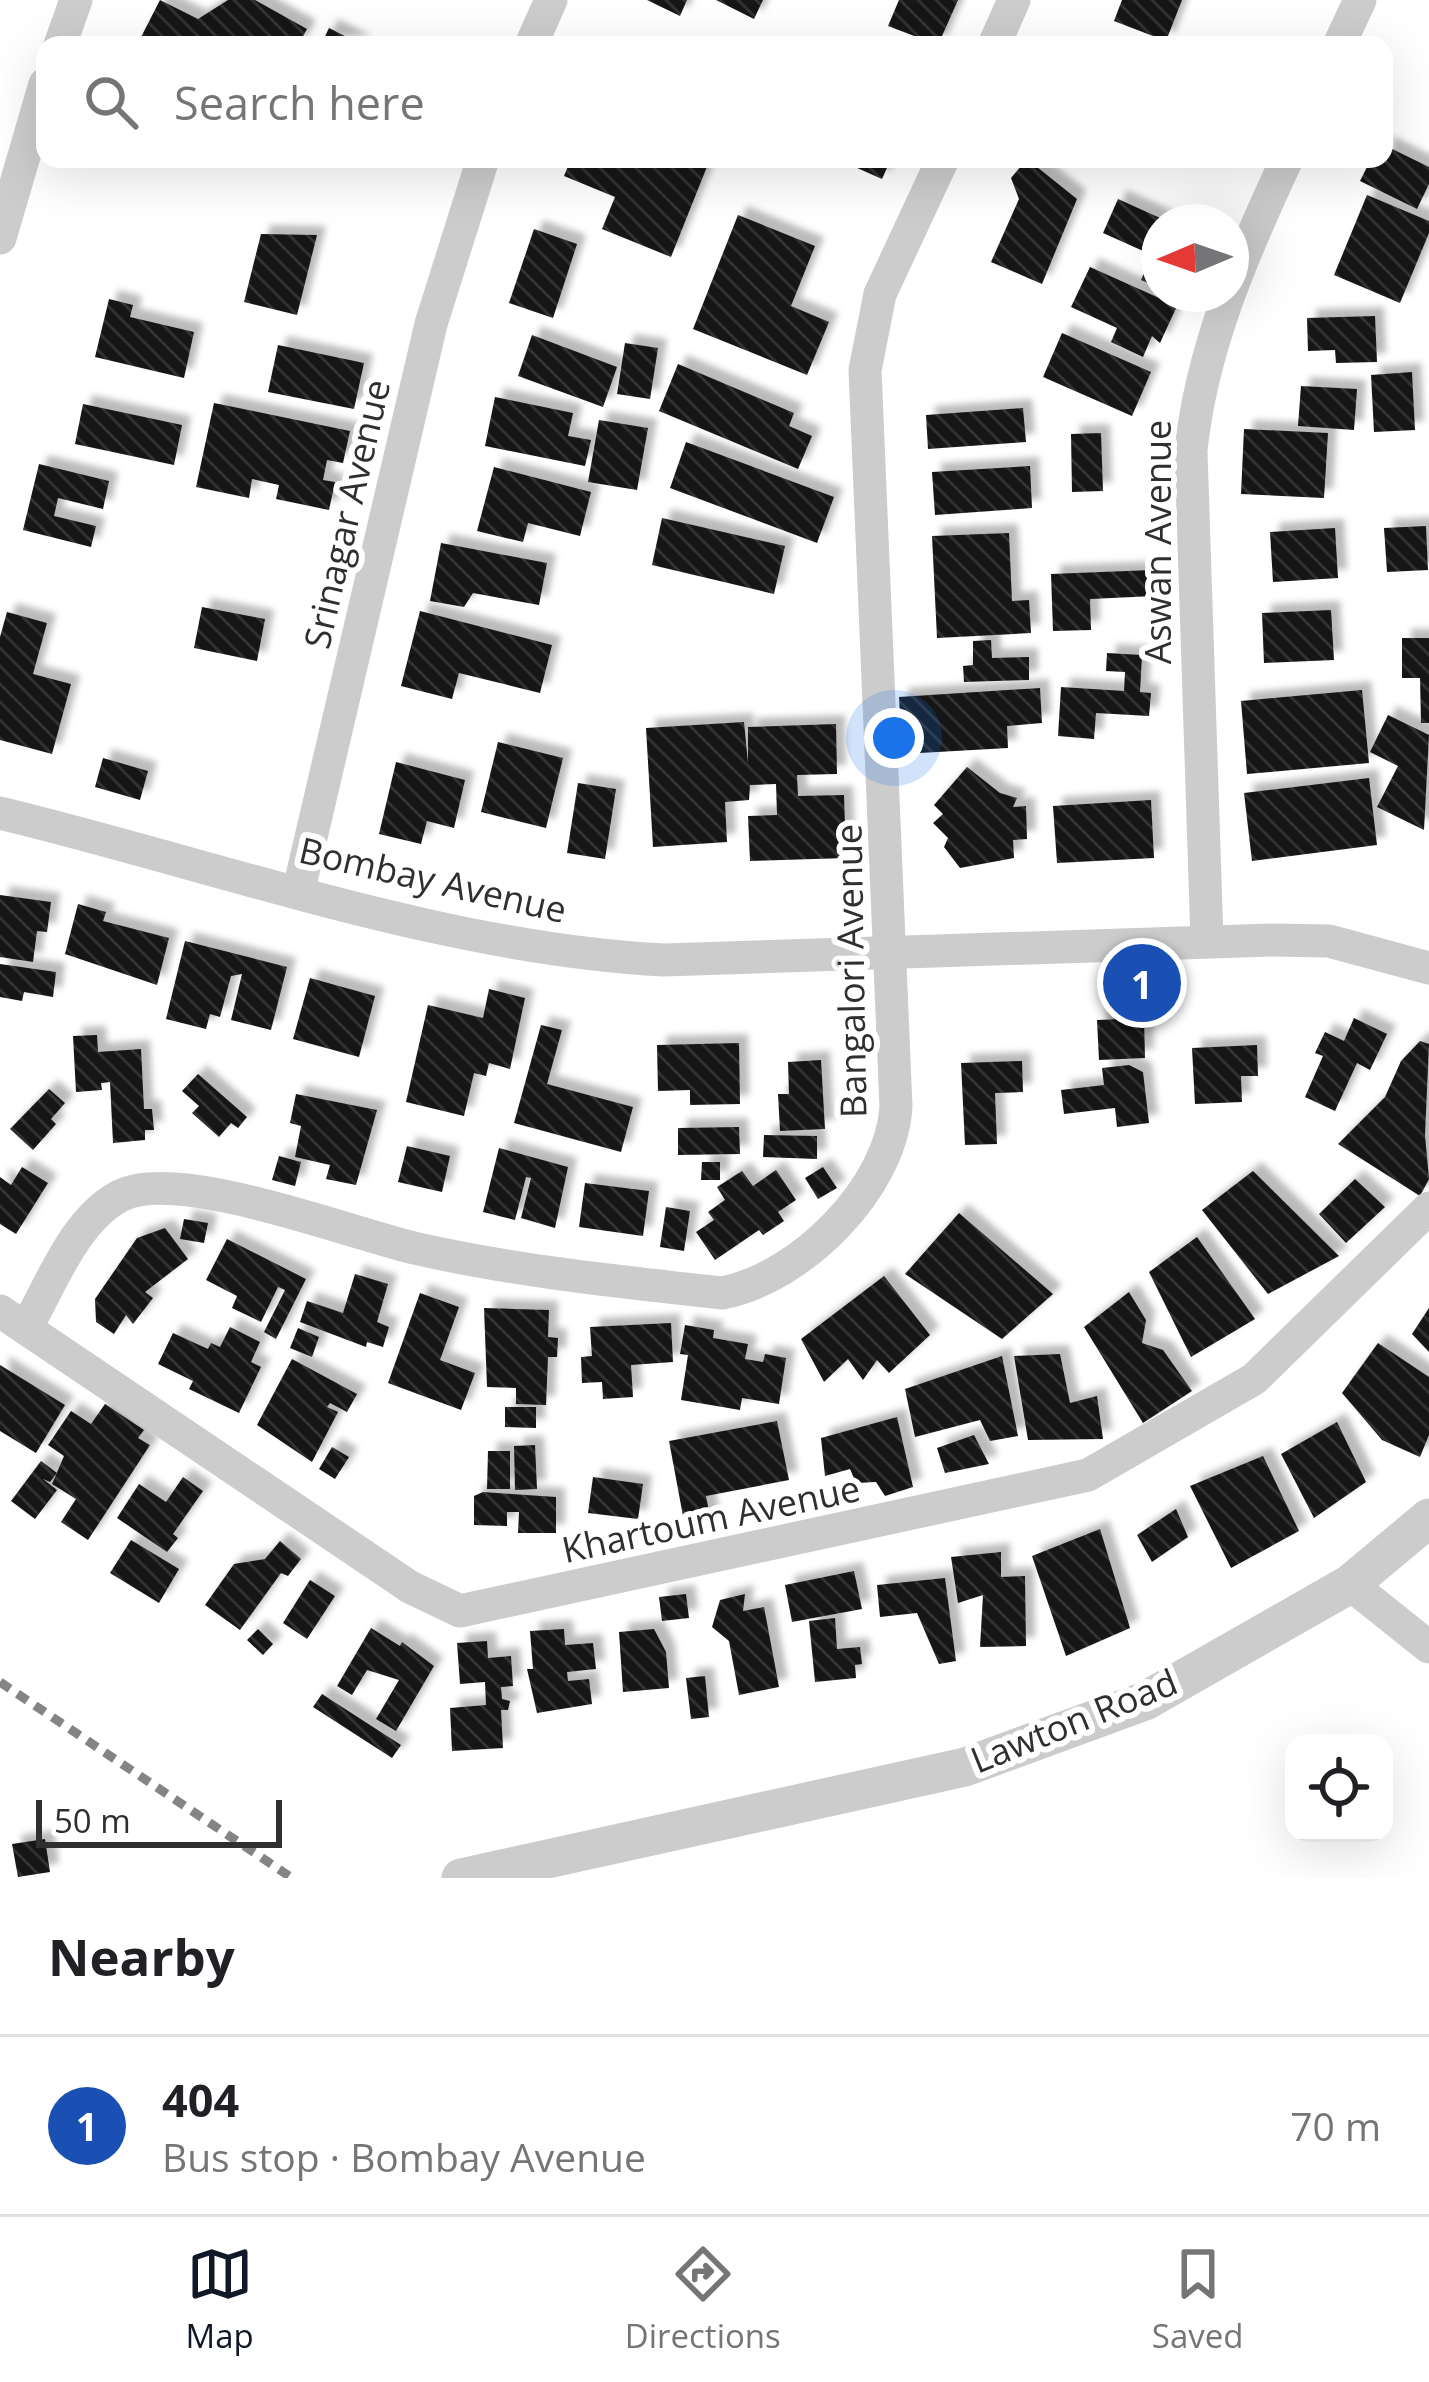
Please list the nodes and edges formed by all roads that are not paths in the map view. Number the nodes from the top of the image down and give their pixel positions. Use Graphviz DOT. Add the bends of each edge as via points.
graph roads {
  1 [pos="76,0"];
  2 [pos="551,0"];
  3 [pos="1013,0"];
  4 [pos="1360,0"];
  5 [pos="63,36"];
  6 [pos="535,36"];
  7 [pos="998,36"];
  8 [pos="1344,36"];
  9 [pos="36,115"];
  10 [pos="480,168"];
  11 [pos="940,168"];
  12 [pos="1283,168"];
  13 [pos="0,238"];
  14 [pos="0,813"];
  15 [pos="299,890"];
  16 [pos="1207,941"];
  17 [pos="893,951"];
  18 [pos="1429,968"];
  19 [pos="1429,1208"];
  20 [pos="13,1319"];
  21 [pos="1429,1518"];
  22 [pos="1350,1584"];
  23 [pos="1429,1647"];
  24 [pos="461,1878"];
  1 -- 5 [label="street"];
  2 -- 6 [label="street"];
  3 -- 7 [label="street"];
  4 -- 8 [label="street"];
  9 -- 13 [label="street"];
  10 -- 15 [label="street, Srinagar Avenue" via="431,324"];
  11 -- 17 [label="street, Bangalori Avenue" via="880,294 865,370"];
  12 -- 16 [label="street, Aswan Avenue" via="1210,353 1191,451"];
  14 -- 15 [label="street, Bombay Avenue"];
  15 -- 17 [label="street, Bombay Avenue" via="480,938 591,956"];
  16 -- 17 [label="street, Bombay Avenue"];
  16 -- 18 [label="street, Bombay Avenue" via="1329,941"];
  17 -- 20 [label="street, Bangalori Avenue" via="890,1152 851,1212 748,1288 722,1293 521,1266 415,1248 217,1195 137,1189 85,1225"];
  19 -- 20 [label="street, Khartoum Avenue" via="1254,1379 1088,1475 460,1611 410,1587"];
  21 -- 22 [label="street, Lawton Road"];
  22 -- 23 [label="street"];
  22 -- 24 [label="street, Lawton Road" via="1145,1701 964,1767"];
}
